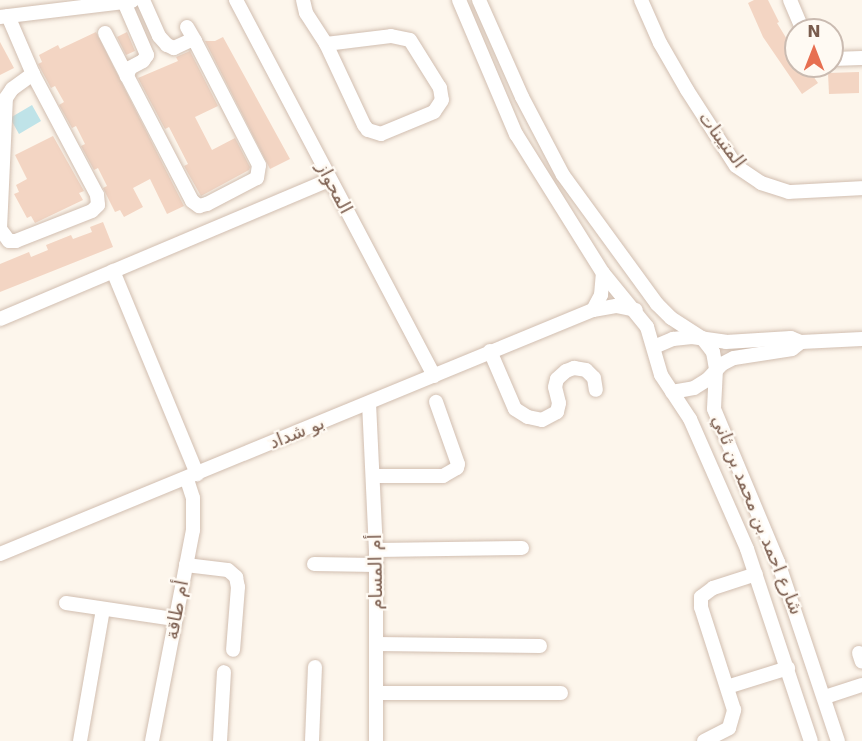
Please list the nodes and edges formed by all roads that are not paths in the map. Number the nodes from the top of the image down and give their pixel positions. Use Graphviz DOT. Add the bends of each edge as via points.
graph roads {
  1 [pos="142,0"];
  2 [pos="236,0"];
  3 [pos="303,0"];
  4 [pos="459,0"];
  5 [pos="479,0"];
  6 [pos="641,0"];
  7 [pos="789,0"];
  8 [pos="89,2"];
  9 [pos="124,2"];
  10 [pos="4,16"];
  11 [pos="798,18"];
  12 [pos="187,27"];
  13 [pos="105,33"];
  14 [pos="195,41"];
  15 [pos="326,44"];
  16 [pos="862,57"];
  17 [pos="844,58"];
  18 [pos="33,74"];
  19 [pos="127,76"];
  20 [pos="329,180"];
  21 [pos="862,188"];
  22 [pos="113,271"];
  23 [pos="603,273"];
  24 [pos="593,310"];
  25 [pos="636,310"];
  26 [pos="0,319"];
  27 [pos="702,338"];
  28 [pos="862,339"];
  29 [pos="801,342"];
  30 [pos="654,347"];
  31 [pos="490,351"];
  32 [pos="716,369"];
  33 [pos="434,376"];
  34 [pos="596,390"];
  35 [pos="672,392"];
  36 [pos="436,402"];
  37 [pos="369,403"];
  38 [pos="374,476"];
  39 [pos="192,477"];
  40 [pos="522,548"];
  41 [pos="376,549"];
  42 [pos="0,554"];
  43 [pos="314,564"];
  44 [pos="186,565"];
  45 [pos="376,565"];
  46 [pos="756,574"];
  47 [pos="66,603"];
  48 [pos="103,609"];
  49 [pos="175,619"];
  50 [pos="377,644"];
  51 [pos="540,646"];
  52 [pos="233,650"];
  53 [pos="315,667"];
  54 [pos="788,668"];
  55 [pos="224,672"];
  56 [pos="862,685"];
  57 [pos="727,687"];
  58 [pos="378,693"];
  59 [pos="561,693"];
  60 [pos="825,696"];
  61 [pos="80,741"];
  62 [pos="152,741"];
  63 [pos="220,741"];
  64 [pos="312,741"];
  65 [pos="376,741"];
  66 [pos="704,741"];
  67 [pos="811,741"];
  68 [pos="838,741"];
  1 -- 9 [label="street"];
  1 -- 14 [label="street" via="167,45 174,48"];
  2 -- 20 [label="street, المحواز"];
  3 -- 15 [label="street" via="306,13"];
  4 -- 23 [label="street, شارع احمد بن محمد بن ثاني" via="516,134"];
  5 -- 27 [label="street" via="522,97 563,175 657,304"];
  6 -- 21 [label="street, المتيبنات" via="660,43 736,166 760,183 789,192"];
  7 -- 11 [label="street"];
  8 -- 9 [label="street"];
  8 -- 10 [label="street"];
  9 -- 19 [label="street" via="147,55 130,68"];
  10 -- 18 [label="street"];
  12 -- 14 [label="street"];
  13 -- 19 [label="street"];
  14 -- 19 [label="street" via="260,165 257,178 207,204 199,206 192,201"];
  15 -- 15 [label="street" via="368,130 389,132 440,107 440,88 410,40 391,36"];
  16 -- 17 [label="street"];
  18 -- 18 [label="street" via="97,195 98,205 92,211 9,241 0,229 6,98"];
  20 -- 22 [label="street"];
  20 -- 33 [label="street, المحواز"];
  22 -- 26 [label="street"];
  22 -- 39 [label="street, أم طاقة"];
  23 -- 24 [label="street" via="601,295"];
  23 -- 25 [label="street, شارع احمد بن محمد بن ثاني"];
  24 -- 25 [label="street, بو شداد" via="616,306"];
  24 -- 31 [label="street, بو شداد"];
  25 -- 30 [label="street, شارع احمد بن محمد بن ثاني"];
  27 -- 29 [label="street" via="726,342 790,338"];
  27 -- 30 [label="street" via="682,337"];
  27 -- 32 [label="street, شارع احمد بن محمد بن ثاني" via="713,352"];
  28 -- 29 [label="street"];
  29 -- 32 [label="street" via="792,349 734,358"];
  30 -- 35 [label="street, شارع احمد بن محمد بن ثاني" via="661,375"];
  31 -- 33 [label="street, بو شداد"];
  31 -- 34 [label="street" via="515,409 528,417 542,420 557,412 555,387 566,371 586,370 594,378"];
  32 -- 35 [label="street" via="694,388"];
  32 -- 60 [label="street, شارع احمد بن محمد بن ثاني" via="714,409 778,562"];
  33 -- 37 [label="street, بو شداد"];
  35 -- 46 [label="street, شارع احمد بن محمد بن ثاني" via="690,419"];
  36 -- 38 [label="street" via="457,468 443,476"];
  37 -- 38 [label="street, أم المسام"];
  37 -- 39 [label="street, بو شداد"];
  38 -- 41 [label="street, أم المسام"];
  39 -- 42 [label="street, بو شداد"];
  39 -- 44 [label="street, أم طاقة" via="194,514"];
  40 -- 41 [label="street"];
  41 -- 45 [label="street, أم المسام"];
  43 -- 45 [label="street"];
  44 -- 49 [label="street, أم طاقة"];
  44 -- 52 [label="street" via="228,570 236,577"];
  45 -- 50 [label="street, أم المسام"];
  46 -- 54 [label="street, شارع احمد بن محمد بن ثاني"];
  46 -- 57 [label="street" via="713,588 701,597"];
  47 -- 48 [label="street"];
  48 -- 49 [label="street"];
  48 -- 61 [label="street"];
  49 -- 62 [label="street, أم طاقة"];
  50 -- 51 [label="street"];
  50 -- 58 [label="street, أم المسام"];
  53 -- 64 [label="street"];
  54 -- 57 [label="street"];
  54 -- 67 [label="street, شارع احمد بن محمد بن ثاني"];
  55 -- 63 [label="street"];
  56 -- 60 [label="street"];
  57 -- 66 [label="street" via="734,710 732,722 725,731"];
  58 -- 59 [label="street"];
  58 -- 65 [label="street, أم المسام"];
  60 -- 68 [label="street, شارع احمد بن محمد بن ثاني"];
}
